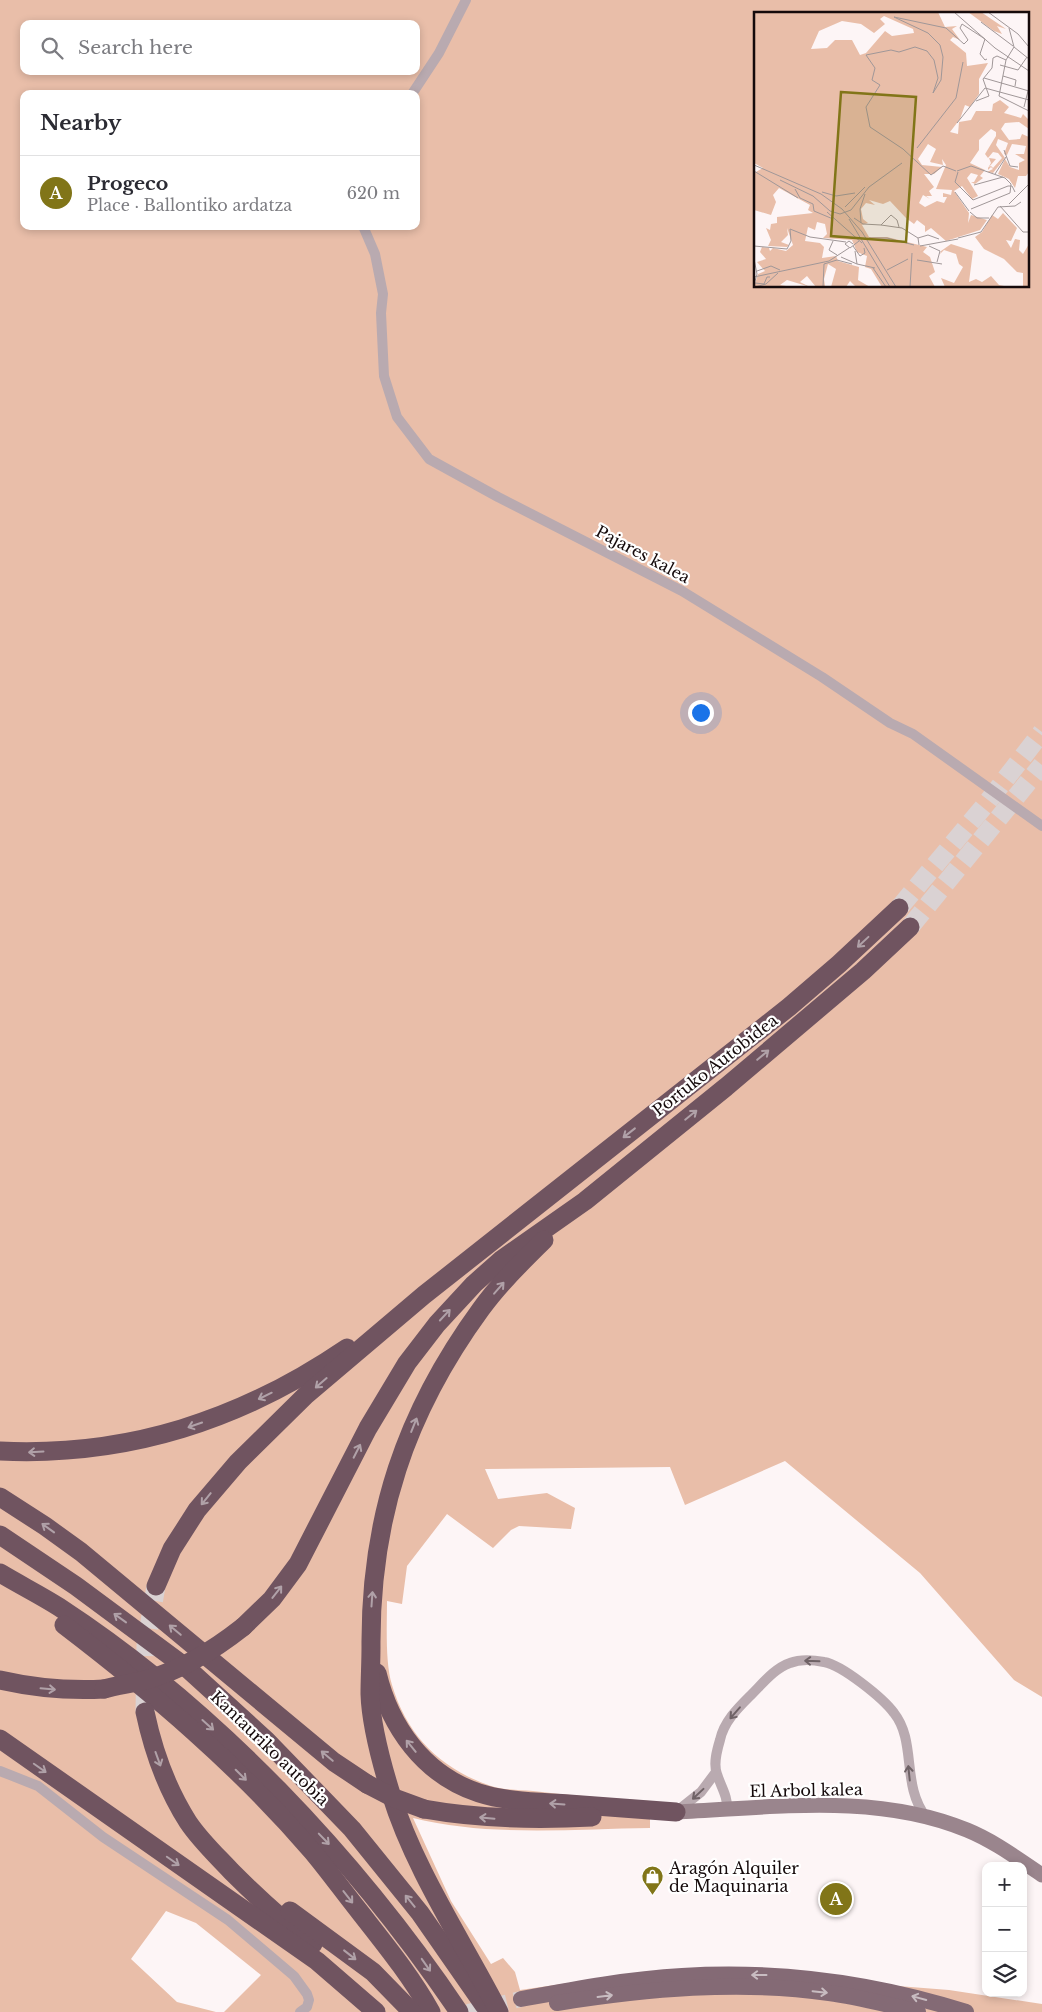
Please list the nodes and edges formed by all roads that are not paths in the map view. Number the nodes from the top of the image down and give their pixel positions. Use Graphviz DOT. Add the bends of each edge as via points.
graph roads {
  1 [pos="466,0"];
  2 [pos="415,90"];
  3 [pos="365,230"];
  4 [pos="1042,826"];
  5 [pos="899,908"];
  6 [pos="910,927"];
  7 [pos="585,1200"];
  8 [pos="424,1295"];
  9 [pos="0,1451"];
  10 [pos="0,1497"];
  11 [pos="0,1535"];
  12 [pos="0,1573"];
  13 [pos="0,1578"];
  14 [pos="156,1586"];
  15 [pos="371,1648"];
  16 [pos="0,1680"];
  17 [pos="145,1712"];
  18 [pos="0,1739"];
  19 [pos="0,1771"];
  20 [pos="716,1772"];
  21 [pos="727,1810"];
  22 [pos="676,1812"];
  23 [pos="926,1818"];
  24 [pos="226,1865"];
  25 [pos="1042,1875"];
  26 [pos="300,2012"];
  27 [pos="376,2012"];
  28 [pos="388,2012"];
  29 [pos="412,2012"];
  30 [pos="431,2012"];
  31 [pos="459,2012"];
  32 [pos="489,2012"];
  33 [pos="499,2012"];
  34 [pos="918,2012"];
  35 [pos="966,2012"];
  1 -- 2 [label="street" via="439,53"];
  3 -- 4 [label="street, Pajares kalea" via="375,254 383,294 384,376 396,417 429,459 682,591 890,723 913,734"];
  5 -- 8 [label="highway, Portuko Autobidea, one-way" via="840,964 788,1007"];
  7 -- 6 [label="highway, Portuko Autobidea, one-way" via="726,1087"];
  15 -- 7 [label="highway, one-way" via="371,1597 376,1553 397,1466 418,1414 446,1361 482,1308"];
  16 -- 7 [label="highway, one-way, bridge" via="29,1687 71,1690 104,1688 151,1678 188,1663 243,1627 272,1599 298,1564 388,1393 436,1324 501,1260"];
  8 -- 9 [label="highway, one-way" via="303,1376 241,1408 140,1440 88,1449"];
  8 -- 14 [label="highway, one-way" via="306,1396 238,1462 185,1527"];
  22 -- 10 [label="highway, one-way, bridge" via="498,1818 424,1809 394,1798 334,1762 81,1552"];
  32 -- 11 [label="highway, Kantauriko autobia, one-way" via="420,1914 352,1829 267,1741 188,1669 76,1586"];
  12 -- 31 [label="highway, one-way" via="58,1606 119,1649 254,1766 332,1848 401,1930"];
  13 -- 30 [label="highway, one-way" via="114,1664 240,1774 312,1852 383,1942"];
  22 -- 15 [label="highway, one-way" via="521,1801 479,1793 454,1782 424,1760 398,1728 382,1693"];
  15 -- 33 [label="highway" via="370,1696 391,1794 430,1882"];
  17 -- 24 [label="highway, one-way" via="170,1788 188,1822"];
  18 -- 27 [label="highway, one-way" via="317,1961"];
  19 -- 26 [label="street" via="38,1786 103,1837 228,1920 294,1976 309,2000 307,2007"];
  20 -- 21 [label="street" via="728,1802"];
  20 -- 22 [label="street, one-way" via="702,1792"];
  23 -- 20 [label="street, one-way" via="918,1807 910,1783 906,1738 896,1714 840,1668 825,1662 790,1663 774,1672 745,1701 724,1728"];
  21 -- 22 [label="street, El Arbol kalea"];
  21 -- 23 [label="street, El Arbol kalea" via="869,1806"];
  23 -- 25 [label="street, El Arbol kalea" via="966,1830"];
  24 -- 28 [label="highway" via="270,1910 349,1973"];
  24 -- 29 [label="highway, one-way" via="373,1972"];
  35 -- 34 [label="main road, one-way" via="865,1986 771,1975 682,1976 602,1984 522,2004 633,1992 732,1987 829,1993"];
}
